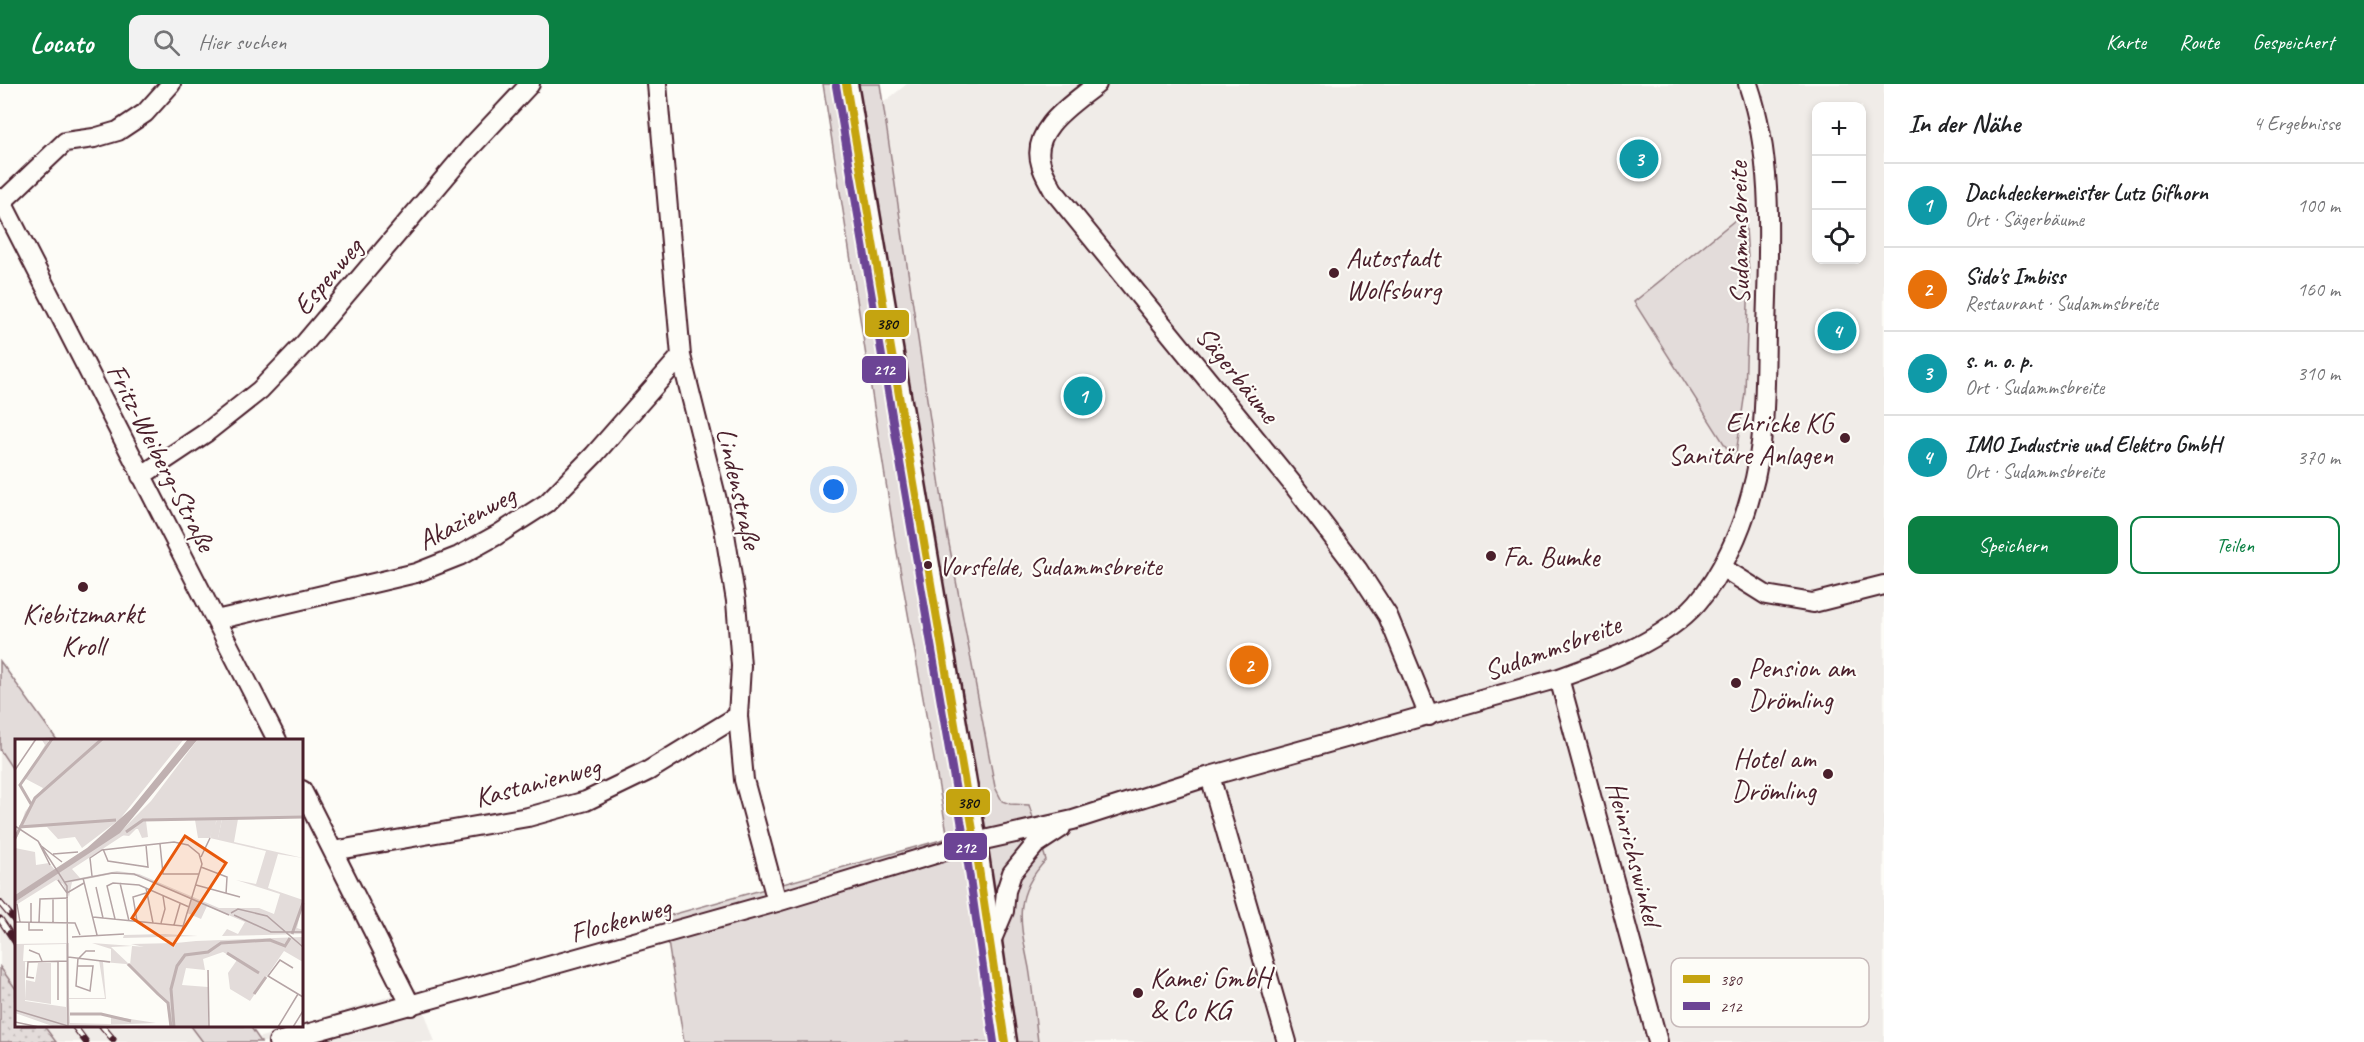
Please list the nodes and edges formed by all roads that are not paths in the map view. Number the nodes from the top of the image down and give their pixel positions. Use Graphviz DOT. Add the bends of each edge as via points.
graph roads {
  1 [pos="171,84"];
  2 [pos="530,84"];
  3 [pos="657,84"];
  4 [pos="846,84"];
  5 [pos="1097,84"];
  6 [pos="1748,84"];
  7 [pos="1,200"];
  8 [pos="681,356"];
  9 [pos="141,476"];
  10 [pos="1723,568"];
  11 [pos="1884,585"];
  12 [pos="216,620"];
  13 [pos="1559,678"];
  14 [pos="738,716"];
  15 [pos="1429,716"];
  16 [pos="276,739"];
  17 [pos="1210,776"];
  18 [pos="303,792"];
  19 [pos="1072,820"];
  20 [pos="975,842"];
  21 [pos="333,851"];
  22 [pos="777,902"];
  23 [pos="990,944"];
  24 [pos="411,1006"];
  25 [pos="278,1042"];
  26 [pos="1005,1042"];
  27 [pos="1287,1042"];
  28 [pos="1658,1042"];
  1 -- 7 [label="street" via="145,113 118,131 65,142"];
  2 -- 9 [label="street, Espenweg" via="260,390"];
  3 -- 8 [label="street, Lindenstraße"];
  4 -- 20 [label="main road"];
  5 -- 15 [label="street, Sägerbäume" via="1053,121 1041,141 1040,163 1053,190 1358,570 1388,616"];
  6 -- 10 [label="street, Sudammsbreite" via="1758,113 1765,159 1769,223 1764,419 1751,494"];
  7 -- 9 [label="street, Fritz-Weiberg-Straße"];
  8 -- 12 [label="street, Akazienweg" via="548,503 497,535 416,573"];
  8 -- 14 [label="street, Lindenstraße" via="724,528 736,601 741,666"];
  9 -- 12 [label="street, Fritz-Weiberg-Straße"];
  10 -- 11 [label="street" via="1766,595 1813,603"];
  10 -- 13 [label="street, Sudammsbreite" via="1696,604 1663,631 1613,659"];
  12 -- 16 [label="street, Fritz-Weiberg-Straße"];
  13 -- 15 [label="street, Sudammsbreite"];
  13 -- 28 [label="street, Heinrichswinkel"];
  14 -- 21 [label="street, Kastanienweg" via="648,771 586,801 528,817"];
  14 -- 22 [label="street, Lindenstraße" via="744,780"];
  15 -- 17 [label="street, Sudammsbreite"];
  17 -- 19 [label="street, Sudammsbreite"];
  17 -- 27 [label="street"];
  18 -- 21 [label="street"];
  19 -- 20 [label="street, Sudammsbreite"];
  19 -- 23 [label="street, Sudammsbreite" via="1035,845 1012,873 1004,911"];
  20 -- 22 [label="street, Flockenweg"];
  20 -- 23 [label="main road"];
  21 -- 24 [label="street"];
  22 -- 24 [label="street, Flockenweg"];
  23 -- 26 [label="main road"];
  24 -- 25 [label="street, Flockenweg"];
}
